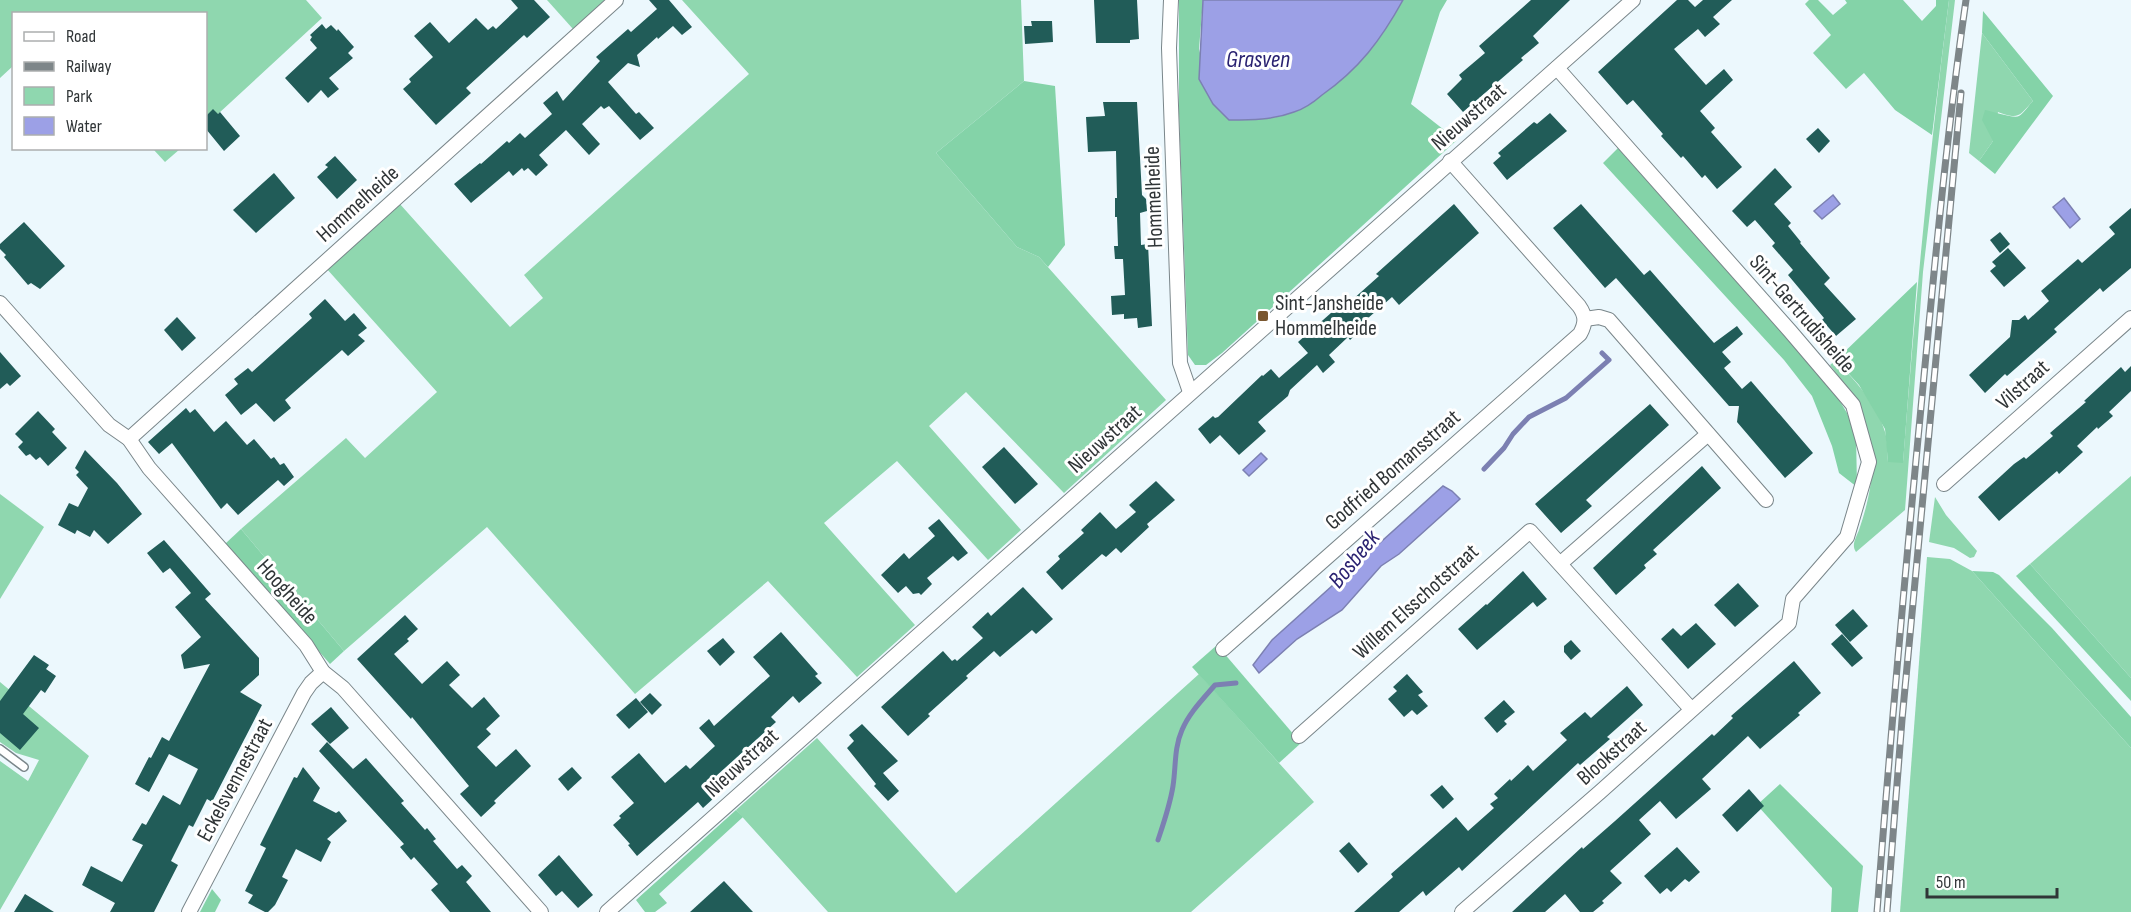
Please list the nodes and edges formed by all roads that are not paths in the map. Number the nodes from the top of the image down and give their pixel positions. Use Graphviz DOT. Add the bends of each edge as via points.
graph roads {
  1 [pos="616,0"];
  2 [pos="1171,0"];
  3 [pos="1633,0"];
  4 [pos="1557,68"];
  5 [pos="1450,161"];
  6 [pos="0,303"];
  7 [pos="2131,318"];
  8 [pos="1586,319"];
  9 [pos="1190,392"];
  10 [pos="1708,434"];
  11 [pos="129,439"];
  12 [pos="1944,484"];
  13 [pos="1766,500"];
  14 [pos="1561,563"];
  15 [pos="1789,623"];
  16 [pos="1223,649"];
  17 [pos="323,672"];
  18 [pos="1691,709"];
  19 [pos="1299,736"];
  20 [pos="0,749"];
  21 [pos="24,767"];
  22 [pos="189,912"];
  23 [pos="541,912"];
  24 [pos="607,912"];
  25 [pos="1463,912"];
  1 -- 11 [label="street, Hommelheide"];
  2 -- 9 [label="street, Hommelheide" via="1169,48 1180,363"];
  3 -- 4 [label="street, Nieuwstraat"];
  4 -- 5 [label="street, Nieuwstraat"];
  4 -- 15 [label="street, Sint-Gertrudisheide" via="1853,405 1869,462 1847,537 1793,599"];
  5 -- 8 [label="street" via="1579,306"];
  5 -- 9 [label="street, Nieuwstraat"];
  6 -- 11 [label="street, Hoogheide" via="109,425"];
  7 -- 12 [label="street, Vilstraat"];
  8 -- 10 [label="street" via="1609,320"];
  8 -- 16 [label="street, Godfried Bomansstraat" via="1580,334"];
  9 -- 24 [label="street, Nieuwstraat"];
  10 -- 13 [label="street"];
  10 -- 14 [label="street"];
  11 -- 17 [label="street, Hoogheide" via="148,468 306,645"];
  14 -- 18 [label="street, Willem Elsschotstraat"];
  14 -- 19 [label="street, Willem Elsschotstraat" via="1530,531 1519,538"];
  15 -- 18 [label="street, Blookstraat"];
  17 -- 22 [label="street, Eckelsvennestraat" via="304,693"];
  17 -- 23 [label="street, Hoogheide" via="343,688"];
  18 -- 25 [label="street, Blookstraat"];
  20 -- 21 [label="lane"];
}
